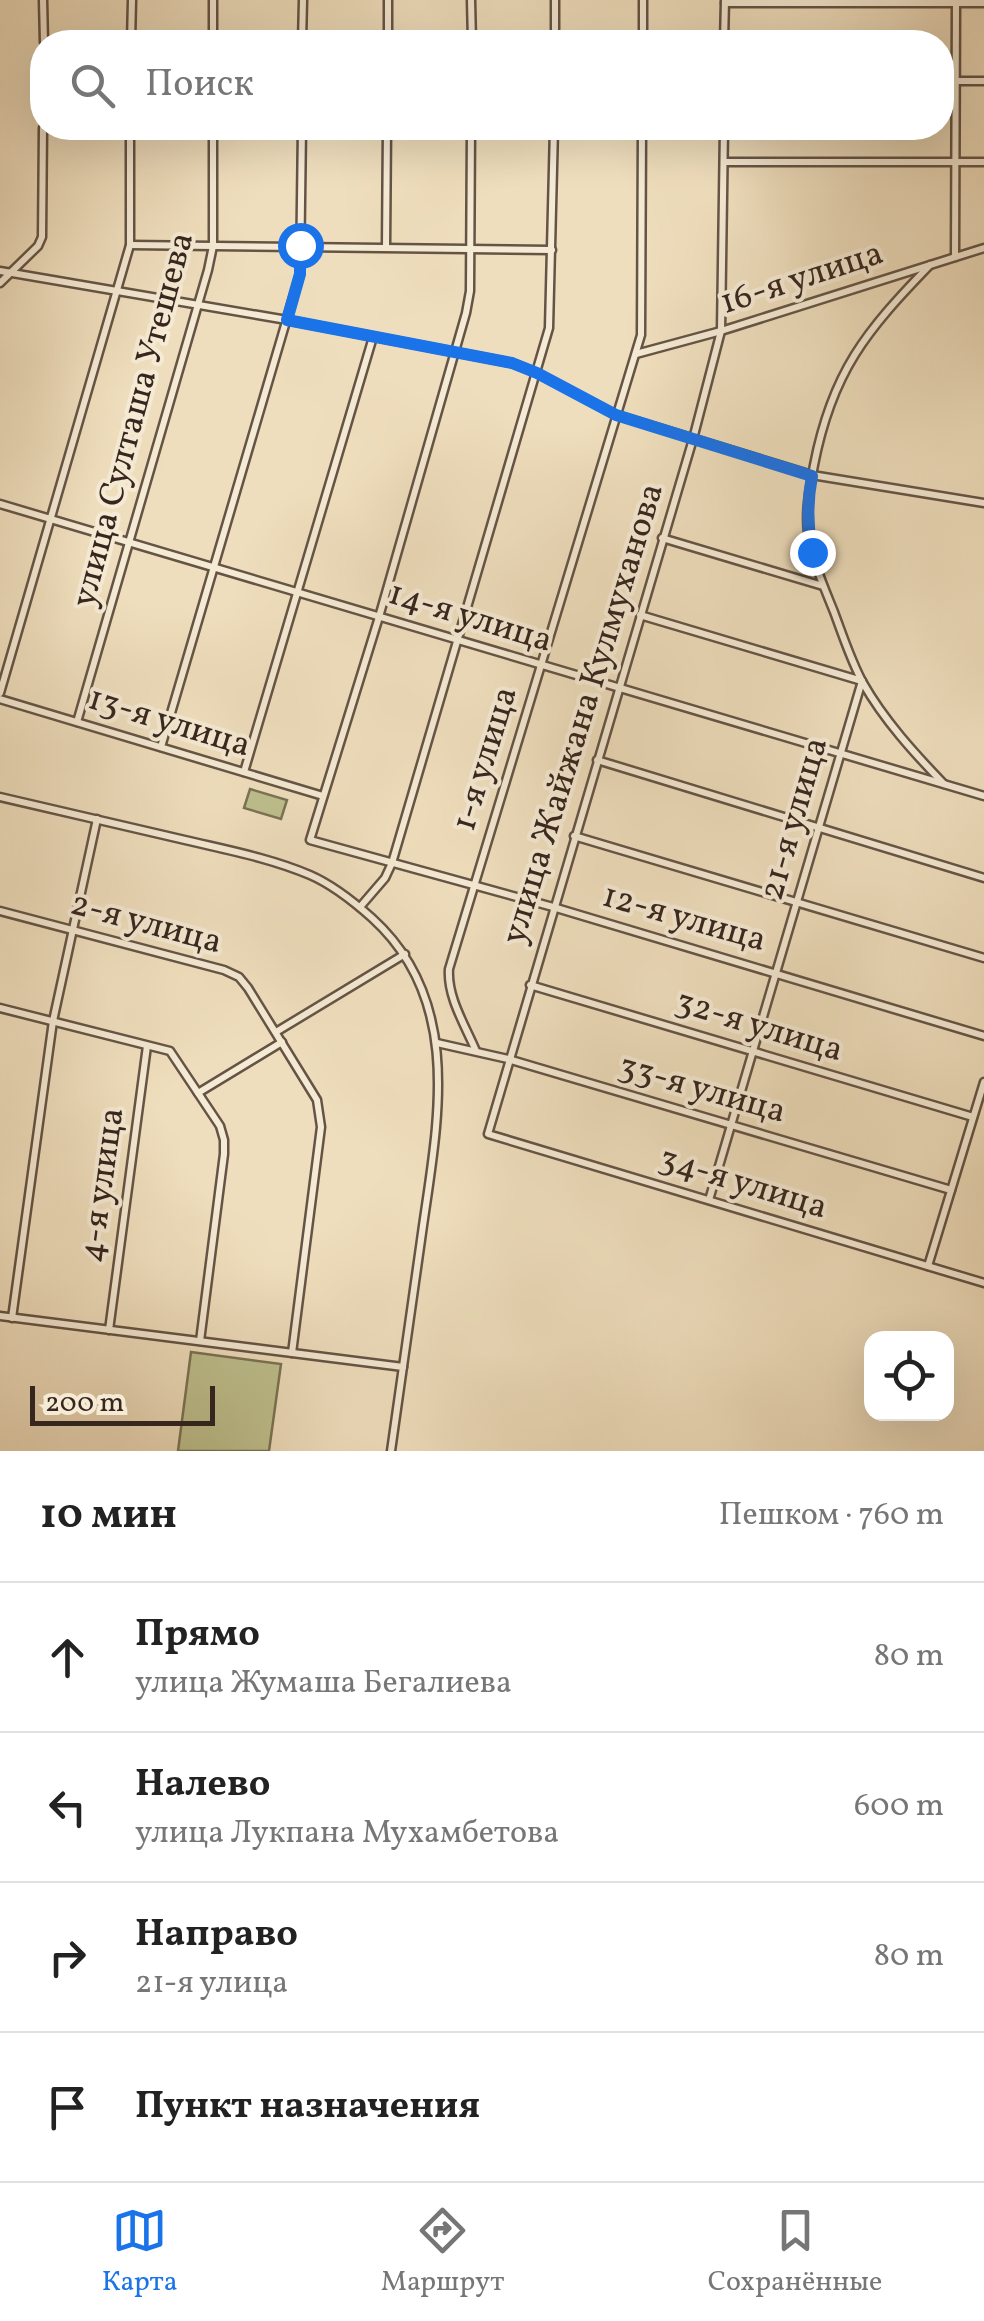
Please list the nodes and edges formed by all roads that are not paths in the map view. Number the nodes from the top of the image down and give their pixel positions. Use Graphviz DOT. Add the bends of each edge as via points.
graph roads {
  1 [pos="44,0"];
  2 [pos="132,0"];
  3 [pos="214,0"];
  4 [pos="303,0"];
  5 [pos="388,0"];
  6 [pos="471,0"];
  7 [pos="556,0"];
  8 [pos="643,0"];
  9 [pos="724,1"];
  10 [pos="956,2"];
  11 [pos="984,3"];
  12 [pos="44,30"];
  13 [pos="131,30"];
  14 [pos="213,30"];
  15 [pos="302,30"];
  16 [pos="388,30"];
  17 [pos="472,30"];
  18 [pos="555,30"];
  19 [pos="643,30"];
  20 [pos="724,30"];
  21 [pos="956,81"];
  22 [pos="984,82"];
  23 [pos="43,140"];
  24 [pos="130,140"];
  25 [pos="213,140"];
  26 [pos="302,140"];
  27 [pos="387,140"];
  28 [pos="471,140"];
  29 [pos="554,140"];
  30 [pos="642,140"];
  31 [pos="724,140"];
  32 [pos="724,162"];
  33 [pos="955,162"];
  34 [pos="984,162"];
  35 [pos="130,245"];
  36 [pos="300,245"];
  37 [pos="213,246"];
  38 [pos="386,247"];
  39 [pos="469,248"];
  40 [pos="984,248"];
  41 [pos="552,250"];
  42 [pos="955,257"];
  43 [pos="930,265"];
  44 [pos="0,271"];
  45 [pos="10,273"];
  46 [pos="0,283"];
  47 [pos="117,291"];
  48 [pos="198,306"];
  49 [pos="287,320"];
  50 [pos="721,331"];
  51 [pos="373,337"];
  52 [pos="456,352"];
  53 [pos="635,354"];
  54 [pos="537,373"];
  55 [pos="616,415"];
  56 [pos="693,439"];
  57 [pos="812,476"];
  58 [pos="0,504"];
  59 [pos="984,504"];
  60 [pos="50,519"];
  61 [pos="662,538"];
  62 [pos="130,542"];
  63 [pos="215,568"];
  64 [pos="823,586"];
  65 [pos="297,592"];
  66 [pos="640,614"];
  67 [pos="379,616"];
  68 [pos="458,640"];
  69 [pos="541,664"];
  70 [pos="862,681"];
  71 [pos="618,688"];
  72 [pos="0,696"];
  73 [pos="77,722"];
  74 [pos="162,747"];
  75 [pos="841,754"];
  76 [pos="597,760"];
  77 [pos="244,772"];
  78 [pos="945,784"];
  79 [pos="324,796"];
  80 [pos="984,796"];
  81 [pos="0,797"];
  82 [pos="98,820"];
  83 [pos="819,828"];
  84 [pos="574,836"];
  85 [pos="392,863"];
  86 [pos="984,878"];
  87 [pos="474,885"];
  88 [pos="797,902"];
  89 [pos="360,907"];
  90 [pos="553,908"];
  91 [pos="0,911"];
  92 [pos="72,930"];
  93 [pos="405,954"];
  94 [pos="984,958"];
  95 [pos="776,972"];
  96 [pos="530,984"];
  97 [pos="0,1008"];
  98 [pos="52,1021"];
  99 [pos="276,1032"];
  100 [pos="984,1036"];
  101 [pos="282,1042"];
  102 [pos="437,1043"];
  103 [pos="148,1046"];
  104 [pos="476,1051"];
  105 [pos="753,1051"];
  106 [pos="508,1059"];
  107 [pos="984,1082"];
  108 [pos="198,1093"];
  109 [pos="973,1117"];
  110 [pos="731,1124"];
  111 [pos="488,1134"];
  112 [pos="951,1190"];
  113 [pos="709,1200"];
  114 [pos="928,1266"];
  115 [pos="984,1282"];
  116 [pos="0,1316"];
  117 [pos="12,1318"];
  118 [pos="108,1330"];
  119 [pos="200,1341"];
  120 [pos="292,1353"];
  121 [pos="403,1367"];
  122 [pos="392,1451"];
  1 -- 12 [label="street"];
  2 -- 13 [label="street"];
  3 -- 14 [label="street"];
  4 -- 15 [label="street"];
  5 -- 16 [label="street"];
  6 -- 17 [label="street"];
  7 -- 18 [label="street"];
  8 -- 19 [label="street"];
  9 -- 10 [label="street"];
  9 -- 20 [label="street"];
  10 -- 11 [label="street"];
  10 -- 21 [label="street"];
  21 -- 22 [label="street"];
  21 -- 33 [label="street"];
  23 -- 45 [label="street" via="42,237"];
  24 -- 35 [label="street"];
  25 -- 37 [label="street, улица Султаша Утешева"];
  26 -- 36 [label="street"];
  27 -- 38 [label="street"];
  28 -- 39 [label="street"];
  29 -- 41 [label="street"];
  30 -- 53 [label="street, 1-я улица"];
  31 -- 32 [label="street, улица Жайжана Кулмуханова"];
  32 -- 33 [label="street"];
  32 -- 50 [label="street, улица Жайжана Кулмуханова"];
  33 -- 34 [label="street"];
  33 -- 42 [label="street"];
  35 -- 37 [label="street"];
  35 -- 47 [label="street"];
  36 -- 37 [label="street"];
  36 -- 38 [label="street"];
  36 -- 49 [label="street"];
  37 -- 48 [label="street, улица Султаша Утешева"];
  38 -- 39 [label="street"];
  39 -- 41 [label="street"];
  39 -- 52 [label="street" via="470,291"];
  40 -- 42 [label="street, 16-я улица"];
  41 -- 54 [label="street" via="549,328"];
  42 -- 43 [label="street, 16-я улица"];
  43 -- 50 [label="street, 16-я улица"];
  43 -- 57 [label="street" via="874,324 844,371 821,428"];
  44 -- 45 [label="street"];
  45 -- 46 [label="street"];
  45 -- 47 [label="street"];
  47 -- 48 [label="street"];
  47 -- 60 [label="street"];
  48 -- 49 [label="street"];
  48 -- 62 [label="street, улица Султаша Утешева"];
  49 -- 51 [label="street"];
  49 -- 63 [label="street"];
  50 -- 53 [label="street, 16-я улица"];
  50 -- 56 [label="street, улица Жайжана Кулмуханова"];
  51 -- 52 [label="street"];
  51 -- 65 [label="street"];
  52 -- 54 [label="street"];
  52 -- 67 [label="street"];
  53 -- 55 [label="street, 1-я улица"];
  54 -- 55 [label="street"];
  54 -- 68 [label="street"];
  55 -- 56 [label="street"];
  55 -- 69 [label="street, 1-я улица"];
  56 -- 57 [label="street"];
  56 -- 61 [label="street, улица Жайжана Кулмуханова"];
  57 -- 59 [label="street"];
  57 -- 64 [label="street" via="808,529"];
  58 -- 60 [label="street, 14-я улица"];
  60 -- 62 [label="street, 14-я улица"];
  60 -- 72 [label="street"];
  61 -- 64 [label="street"];
  61 -- 66 [label="street, улица Жайжана Кулмуханова"];
  62 -- 63 [label="street, 14-я улица"];
  62 -- 73 [label="street, улица Султаша Утешева"];
  63 -- 65 [label="street, 14-я улица"];
  63 -- 74 [label="street"];
  64 -- 70 [label="street"];
  65 -- 67 [label="street, 14-я улица"];
  65 -- 77 [label="street"];
  66 -- 70 [label="street"];
  66 -- 71 [label="street, улица Жайжана Кулмуханова"];
  67 -- 68 [label="street, 14-я улица"];
  67 -- 79 [label="street"];
  68 -- 69 [label="street, 14-я улица"];
  68 -- 85 [label="street"];
  69 -- 71 [label="street, 14-я улица"];
  69 -- 87 [label="street, 1-я улица"];
  70 -- 75 [label="street, 21-я улица"];
  70 -- 78 [label="street"];
  71 -- 75 [label="street, 14-я улица"];
  71 -- 76 [label="street, улица Жайжана Кулмуханова"];
  72 -- 73 [label="street, 13-я улица"];
  73 -- 74 [label="street, 13-я улица"];
  74 -- 77 [label="street, 13-я улица"];
  75 -- 78 [label="street, 14-я улица"];
  75 -- 83 [label="street, 21-я улица"];
  76 -- 83 [label="street"];
  76 -- 84 [label="street, улица Жайжана Кулмуханова"];
  77 -- 79 [label="street, 13-я улица"];
  78 -- 80 [label="street, 14-я улица"];
  79 -- 85 [label="street, 12-я улица" via="310,840"];
  81 -- 82 [label="street"];
  82 -- 89 [label="street" via="263,859 310,875"];
  82 -- 92 [label="street"];
  83 -- 86 [label="street"];
  83 -- 88 [label="street, 21-я улица"];
  84 -- 88 [label="street"];
  84 -- 90 [label="street, улица Жайжана Кулмуханова"];
  85 -- 87 [label="street, 12-я улица"];
  85 -- 89 [label="street"];
  87 -- 90 [label="street, 12-я улица"];
  87 -- 104 [label="street, 1-я улица" via="448,981"];
  88 -- 94 [label="street"];
  88 -- 95 [label="street, 21-я улица"];
  89 -- 93 [label="street"];
  90 -- 95 [label="street, 12-я улица"];
  90 -- 96 [label="street, улица Жайжана Кулмуханова"];
  91 -- 92 [label="street, 2-я улица"];
  92 -- 98 [label="street"];
  92 -- 99 [label="street, 2-я улица" via="224,970 248,988"];
  93 -- 99 [label="street"];
  93 -- 102 [label="street"];
  95 -- 100 [label="street, 12-я улица"];
  95 -- 105 [label="street, 21-я улица"];
  96 -- 105 [label="street, 32-я улица"];
  96 -- 106 [label="street, улица Жайжана Кулмуханова"];
  97 -- 98 [label="street"];
  98 -- 103 [label="street"];
  98 -- 117 [label="street"];
  99 -- 101 [label="street, 2-я улица"];
  101 -- 108 [label="street"];
  101 -- 120 [label="street, 2-я улица" via="317,1100 321,1126"];
  102 -- 104 [label="street, 33-я улица"];
  102 -- 121 [label="street" via="433,1152"];
  103 -- 108 [label="street" via="170,1052"];
  103 -- 118 [label="street, 4-я улица"];
  104 -- 106 [label="street, 33-я улица"];
  105 -- 109 [label="street, 32-я улица"];
  105 -- 110 [label="street, 21-я улица"];
  106 -- 110 [label="street, 33-я улица"];
  106 -- 111 [label="street, улица Жайжана Кулмуханова"];
  107 -- 109 [label="street"];
  108 -- 119 [label="street" via="224,1140"];
  109 -- 112 [label="street"];
  110 -- 112 [label="street, 33-я улица"];
  110 -- 113 [label="street, 21-я улица"];
  111 -- 113 [label="street, 34-я улица"];
  112 -- 114 [label="street"];
  113 -- 114 [label="street, 34-я улица"];
  114 -- 115 [label="street, 34-я улица"];
  116 -- 117 [label="street"];
  117 -- 118 [label="street"];
  118 -- 119 [label="street"];
  119 -- 120 [label="street"];
  120 -- 121 [label="street"];
  121 -- 122 [label="street"];
}
